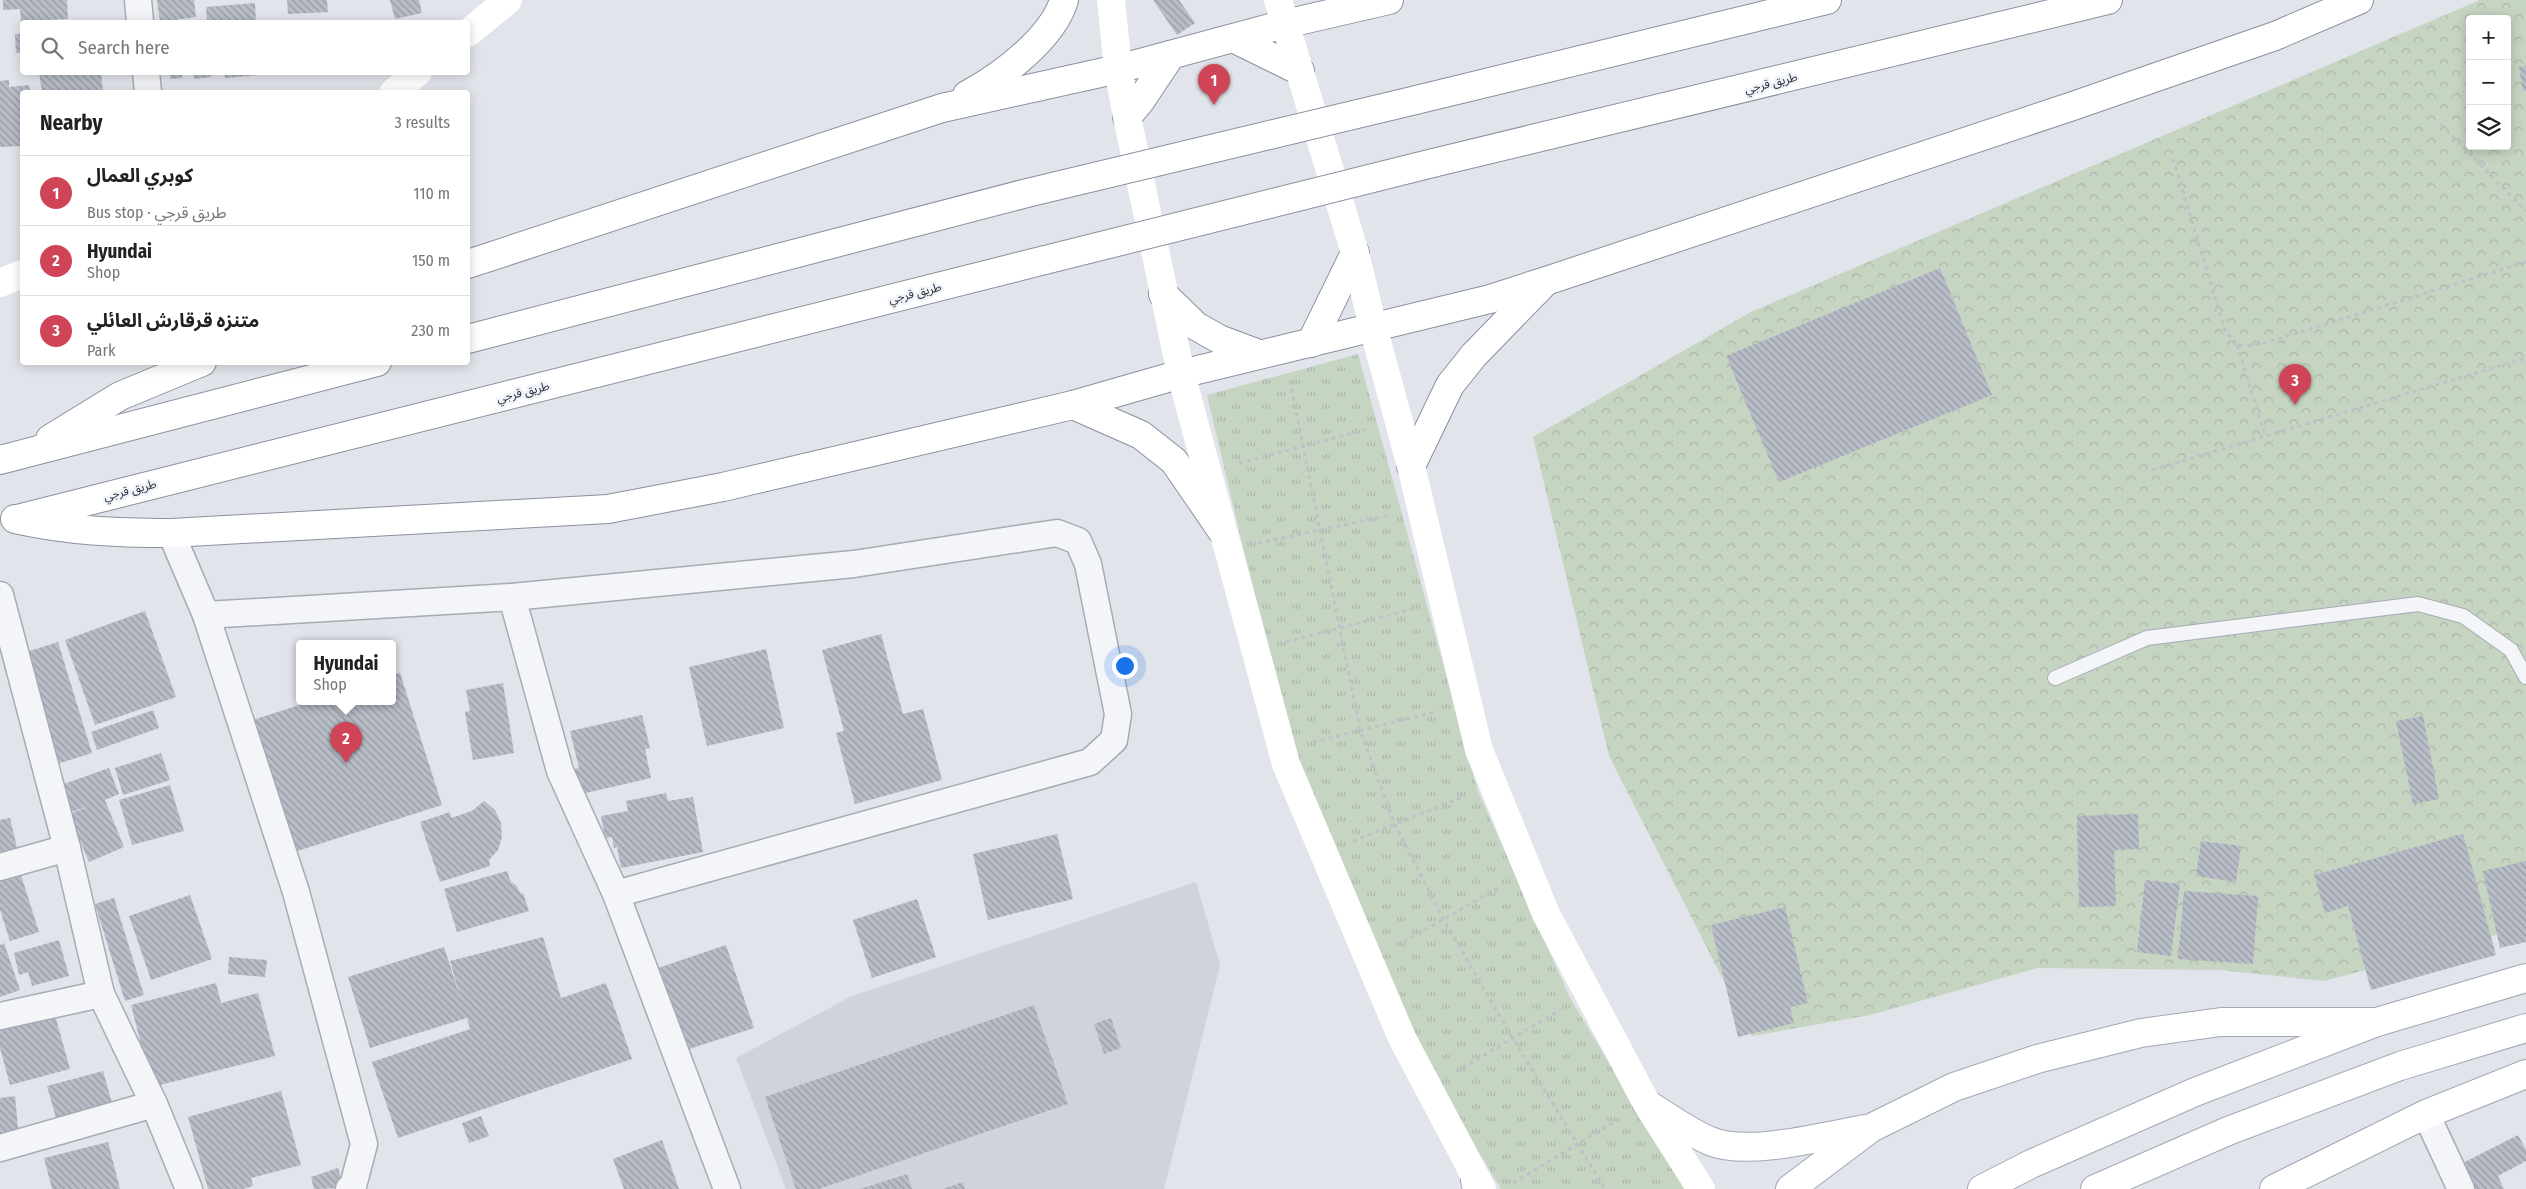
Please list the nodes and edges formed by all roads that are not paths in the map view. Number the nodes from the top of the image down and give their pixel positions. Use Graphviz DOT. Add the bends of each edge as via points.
graph roads {
  1 [pos="138,0"];
  2 [pos="508,0"];
  3 [pos="1064,0"];
  4 [pos="1111,0"];
  5 [pos="1389,0"];
  6 [pos="1826,0"];
  7 [pos="2108,0"];
  8 [pos="2359,0"];
  9 [pos="1281,12"];
  10 [pos="140,20"];
  11 [pos="470,31"];
  12 [pos="1235,39"];
  13 [pos="1171,54"];
  14 [pos="1118,69"];
  15 [pos="1300,71"];
  16 [pos="146,75"];
  17 [pos="414,75"];
  18 [pos="148,90"];
  19 [pos="396,90"];
  20 [pos="942,108"];
  21 [pos="1127,116"];
  22 [pos="1356,253"];
  23 [pos="470,263"];
  24 [pos="20,275"];
  25 [pos="1546,281"];
  26 [pos="0,283"];
  27 [pos="1163,294"];
  28 [pos="1373,327"];
  29 [pos="470,338"];
  30 [pos="1311,343"];
  31 [pos="1271,352"];
  32 [pos="195,365"];
  33 [pos="365,365"];
  34 [pos="1180,374"];
  35 [pos="1072,405"];
  36 [pos="12,457"];
  37 [pos="1411,466"];
  38 [pos="7,521"];
  39 [pos="1222,531"];
  40 [pos="171,533"];
  41 [pos="0,595"];
  42 [pos="512,596"];
  43 [pos="206,615"];
  44 [pos="2526,677"];
  45 [pos="2055,678"];
  46 [pos="67,848"];
  47 [pos="0,867"];
  48 [pos="616,894"];
  49 [pos="2526,978"];
  50 [pos="102,994"];
  51 [pos="0,1016"];
  52 [pos="2377,1022"];
  53 [pos="2526,1028"];
  54 [pos="2526,1074"];
  55 [pos="154,1104"];
  56 [pos="1647,1104"];
  57 [pos="2426,1114"];
  58 [pos="1871,1128"];
  59 [pos="0,1148"];
  60 [pos="1485,1186"];
  61 [pos="189,1189"];
  62 [pos="349,1189"];
  63 [pos="727,1189"];
  64 [pos="1701,1189"];
  65 [pos="1790,1189"];
  66 [pos="1982,1189"];
  67 [pos="2095,1189"];
  68 [pos="2274,1189"];
  69 [pos="2461,1189"];
  1 -- 10 [label="street"];
  2 -- 11 [label="main road"];
  3 -- 20 [label="main road" via="1062,9 1046,33 1024,54 990,83"];
  4 -- 14 [label="main road"];
  5 -- 9 [label="main road"];
  6 -- 29 [label="main road, bridge" via="1027,193"];
  7 -- 38 [label="main road, طريق قرجي, bridge" via="1433,163"];
  8 -- 25 [label="main road" via="2275,36 2086,102"];
  9 -- 12 [label="main road"];
  9 -- 15 [label="main road"];
  12 -- 13 [label="main road"];
  12 -- 15 [label="main road"];
  13 -- 14 [label="main road"];
  13 -- 21 [label="main road"];
  14 -- 20 [label="main road"];
  14 -- 21 [label="main road"];
  15 -- 22 [label="main road"];
  16 -- 18 [label="street"];
  17 -- 19 [label="main road"];
  20 -- 23 [label="main road"];
  21 -- 27 [label="main road"];
  22 -- 28 [label="main road"];
  22 -- 30 [label="main road"];
  24 -- 26 [label="main road"];
  25 -- 28 [label="main road" via="1482,301"];
  25 -- 37 [label="main road" via="1474,354 1450,385"];
  27 -- 31 [label="main road" via="1196,326 1219,339"];
  27 -- 34 [label="main road"];
  28 -- 30 [label="main road"];
  28 -- 37 [label="main road"];
  30 -- 31 [label="main road"];
  31 -- 34 [label="main road"];
  32 -- 36 [label="main road" via="120,396"];
  33 -- 36 [label="main road"];
  34 -- 35 [label="main road"];
  34 -- 39 [label="main road"];
  35 -- 39 [label="main road" via="1142,435 1174,460"];
  35 -- 40 [label="main road" via="723,488 608,509"];
  37 -- 56 [label="main road" via="1479,750 1546,914"];
  38 -- 40 [label="main road" via="98,533"];
  39 -- 60 [label="main road" via="1286,764 1402,1038"];
  40 -- 43 [label="street"];
  41 -- 46 [label="street"];
  42 -- 43 [label="street"];
  42 -- 48 [label="street" via="560,771"];
  42 -- 48 [label="street" via="854,564 1057,533 1078,541 1088,564 1118,714 1114,740 1090,762"];
  43 -- 62 [label="street" via="296,892 364,1144"];
  44 -- 45 [label="lane" via="2510,650 2463,616 2418,604 2147,638"];
  46 -- 47 [label="street"];
  46 -- 50 [label="street"];
  48 -- 63 [label="street"];
  49 -- 52 [label="main road"];
  50 -- 51 [label="street"];
  50 -- 55 [label="street"];
  52 -- 58 [label="main road" via="2221,1022 2141,1033 2038,1059 1954,1087"];
  52 -- 66 [label="main road" via="2195,1092 2030,1164"];
  53 -- 67 [label="main road" via="2400,1066 2228,1131"];
  54 -- 57 [label="main road"];
  55 -- 59 [label="street"];
  55 -- 61 [label="street"];
  56 -- 58 [label="main road" via="1710,1142 1734,1147 1760,1147"];
  56 -- 64 [label="main road"];
  57 -- 68 [label="main road"];
  57 -- 69 [label="street"];
  58 -- 65 [label="main road"];
}
